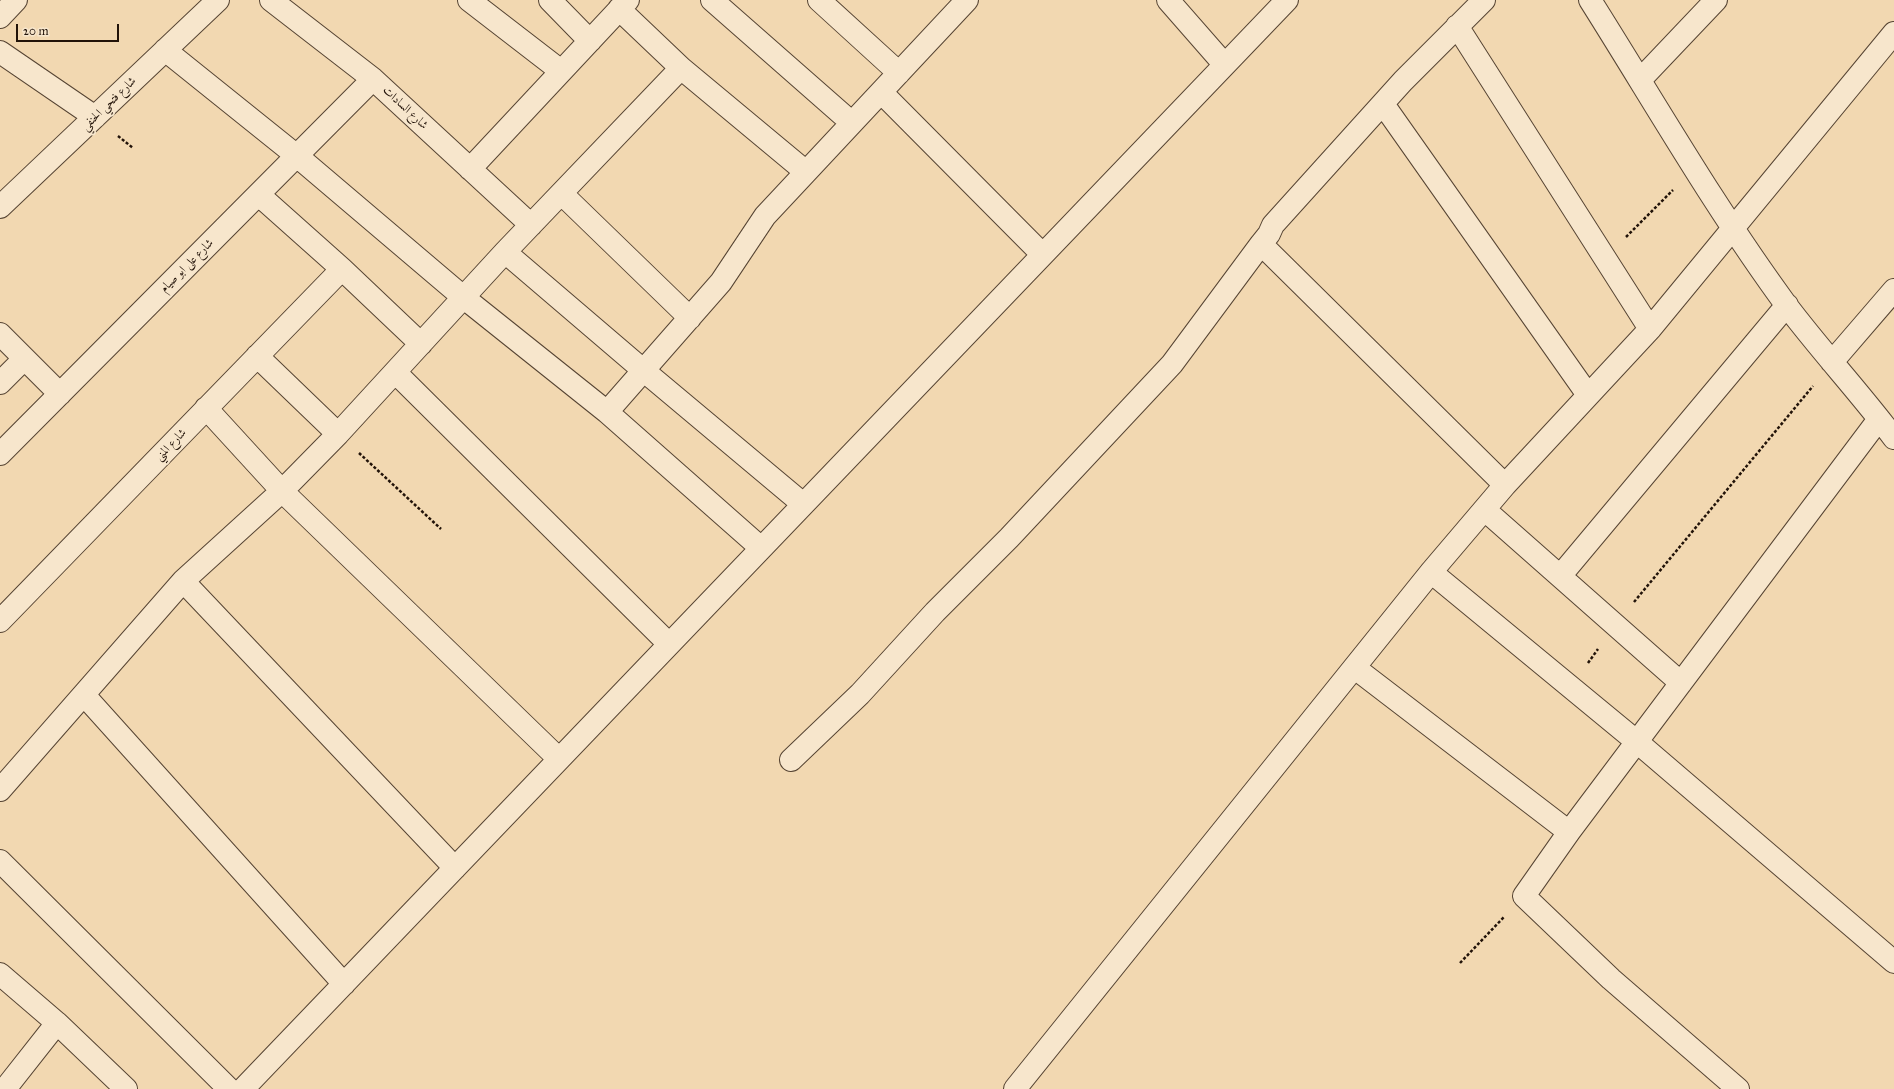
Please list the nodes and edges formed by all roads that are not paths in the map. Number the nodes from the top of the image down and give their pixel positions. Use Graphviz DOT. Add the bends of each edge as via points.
graph roads {
  1 [pos="16,0"];
  2 [pos="218,0"];
  3 [pos="271,0"];
  4 [pos="469,0"];
  5 [pos="550,0"];
  6 [pos="712,0"];
  7 [pos="819,0"];
  8 [pos="967,0"];
  9 [pos="1168,0"];
  10 [pos="1287,0"];
  11 [pos="1484,0"];
  12 [pos="1590,0"];
  13 [pos="1716,0"];
  14 [pos="624,5"];
  15 [pos="0,17"];
  16 [pos="1457,26"];
  17 [pos="1894,33"];
  18 [pos="590,41"];
  19 [pos="165,50"];
  20 [pos="0,52"];
  21 [pos="1224,64"];
  22 [pos="681,68"];
  23 [pos="561,71"];
  24 [pos="899,73"];
  25 [pos="373,79"];
  26 [pos="1640,80"];
  27 [pos="881,92"];
  28 [pos="1383,104"];
  29 [pos="95,117"];
  30 [pos="852,123"];
  31 [pos="297,156"];
  32 [pos="470,169"];
  33 [pos="806,172"];
  34 [pos="562,194"];
  35 [pos="259,195"];
  36 [pos="1,205"];
  37 [pos="531,225"];
  38 [pos="1734,228"];
  39 [pos="1261,244"];
  40 [pos="505,252"];
  41 [pos="1042,254"];
  42 [pos="342,269"];
  43 [pos="1894,290"];
  44 [pos="463,297"];
  45 [pos="1787,305"];
  46 [pos="690,318"];
  47 [pos="1650,329"];
  48 [pos="0,334"];
  49 [pos="421,344"];
  50 [pos="257,356"];
  51 [pos="24,359"];
  52 [pos="1832,362"];
  53 [pos="643,370"];
  54 [pos="395,372"];
  55 [pos="0,383"];
  56 [pos="60,394"];
  57 [pos="1588,395"];
  58 [pos="206,408"];
  59 [pos="607,412"];
  60 [pos="1879,418"];
  61 [pos="338,434"];
  62 [pos="1894,438"];
  63 [pos="0,454"];
  64 [pos="1505,485"];
  65 [pos="282,491"];
  66 [pos="803,504"];
  67 [pos="1485,510"];
  68 [pos="761,548"];
  69 [pos="1431,572"];
  70 [pos="1561,575"];
  71 [pos="183,581"];
  72 [pos="0,621"];
  73 [pos="669,644"];
  74 [pos="1355,668"];
  75 [pos="1681,683"];
  76 [pos="84,695"];
  77 [pos="1636,741"];
  78 [pos="559,759"];
  79 [pos="791,760"];
  80 [pos="0,790"];
  81 [pos="1569,832"];
  82 [pos="0,861"];
  83 [pos="456,868"];
  84 [pos="1894,962"];
  85 [pos="0,974"];
  86 [pos="344,984"];
  87 [pos="57,1023"];
  88 [pos="5,1089"];
  89 [pos="126,1089"];
  90 [pos="229,1089"];
  91 [pos="243,1089"];
  92 [pos="1015,1089"];
  93 [pos="1738,1089"];
  1 -- 15 [label="street"];
  2 -- 19 [label="street, شارع فتحي الحنفي"];
  3 -- 25 [label="street, شارع السادات"];
  4 -- 23 [label="street"];
  5 -- 18 [label="street"];
  6 -- 30 [label="street"];
  7 -- 24 [label="street"];
  8 -- 24 [label="street"];
  9 -- 21 [label="street"];
  10 -- 21 [label="street"];
  11 -- 16 [label="street"];
  12 -- 26 [label="street"];
  13 -- 26 [label="street"];
  14 -- 18 [label="street"];
  14 -- 22 [label="street"];
  16 -- 28 [label="street"];
  16 -- 47 [label="street"];
  17 -- 38 [label="street"];
  18 -- 23 [label="street"];
  19 -- 29 [label="street, شارع فتحي الحنفي"];
  19 -- 31 [label="street"];
  20 -- 29 [label="street"];
  21 -- 41 [label="street"];
  22 -- 33 [label="street"];
  22 -- 34 [label="street"];
  23 -- 32 [label="street"];
  24 -- 27 [label="street"];
  25 -- 31 [label="street, شارع على ابو صيام"];
  25 -- 32 [label="street, شارع السادات"];
  26 -- 38 [label="street" via="1694,169"];
  27 -- 30 [label="street"];
  27 -- 41 [label="street"];
  28 -- 39 [label="street" via="1273,226"];
  28 -- 57 [label="street"];
  29 -- 36 [label="street, شارع فتحي الحنفي"];
  30 -- 33 [label="street"];
  31 -- 35 [label="street, شارع على ابو صيام"];
  31 -- 44 [label="street"];
  32 -- 37 [label="street, شارع السادات"];
  33 -- 46 [label="street" via="765,216 721,282"];
  34 -- 37 [label="street"];
  34 -- 46 [label="street"];
  35 -- 42 [label="street"];
  35 -- 56 [label="street, شارع على ابو صيام"];
  37 -- 40 [label="street"];
  38 -- 45 [label="street"];
  38 -- 47 [label="street"];
  39 -- 64 [label="street"];
  39 -- 79 [label="street" via="1172,364 860,694"];
  40 -- 44 [label="street"];
  40 -- 53 [label="street"];
  41 -- 66 [label="street"];
  42 -- 49 [label="street"];
  42 -- 50 [label="street, شارع المني"];
  43 -- 52 [label="street"];
  44 -- 49 [label="street"];
  44 -- 59 [label="street"];
  45 -- 52 [label="street"];
  45 -- 70 [label="street"];
  46 -- 53 [label="street"];
  47 -- 57 [label="street"];
  48 -- 51 [label="street"];
  49 -- 54 [label="street"];
  50 -- 58 [label="street, شارع المني"];
  50 -- 61 [label="street"];
  51 -- 55 [label="street"];
  51 -- 56 [label="street"];
  52 -- 60 [label="street"];
  53 -- 59 [label="street"];
  53 -- 66 [label="street"];
  54 -- 61 [label="street"];
  54 -- 73 [label="street"];
  56 -- 63 [label="street, شارع على ابو صيام"];
  57 -- 64 [label="street"];
  58 -- 65 [label="street"];
  58 -- 72 [label="street, شارع المني"];
  59 -- 68 [label="street"];
  60 -- 62 [label="street"];
  60 -- 75 [label="street"];
  61 -- 65 [label="street"];
  64 -- 67 [label="street"];
  65 -- 71 [label="street"];
  65 -- 78 [label="street"];
  66 -- 68 [label="street"];
  67 -- 69 [label="street"];
  67 -- 70 [label="street"];
  68 -- 73 [label="street"];
  69 -- 74 [label="street"];
  69 -- 77 [label="street"];
  70 -- 75 [label="street"];
  71 -- 76 [label="street"];
  71 -- 83 [label="street"];
  73 -- 78 [label="street"];
  74 -- 81 [label="street"];
  74 -- 92 [label="street"];
  75 -- 77 [label="street"];
  76 -- 80 [label="street"];
  76 -- 86 [label="street"];
  77 -- 81 [label="street"];
  77 -- 84 [label="street"];
  78 -- 83 [label="street"];
  81 -- 93 [label="street" via="1524,896 1611,979"];
  82 -- 90 [label="street"];
  83 -- 86 [label="street"];
  85 -- 87 [label="street"];
  86 -- 91 [label="street"];
  87 -- 88 [label="street"];
  87 -- 89 [label="street"];
}
